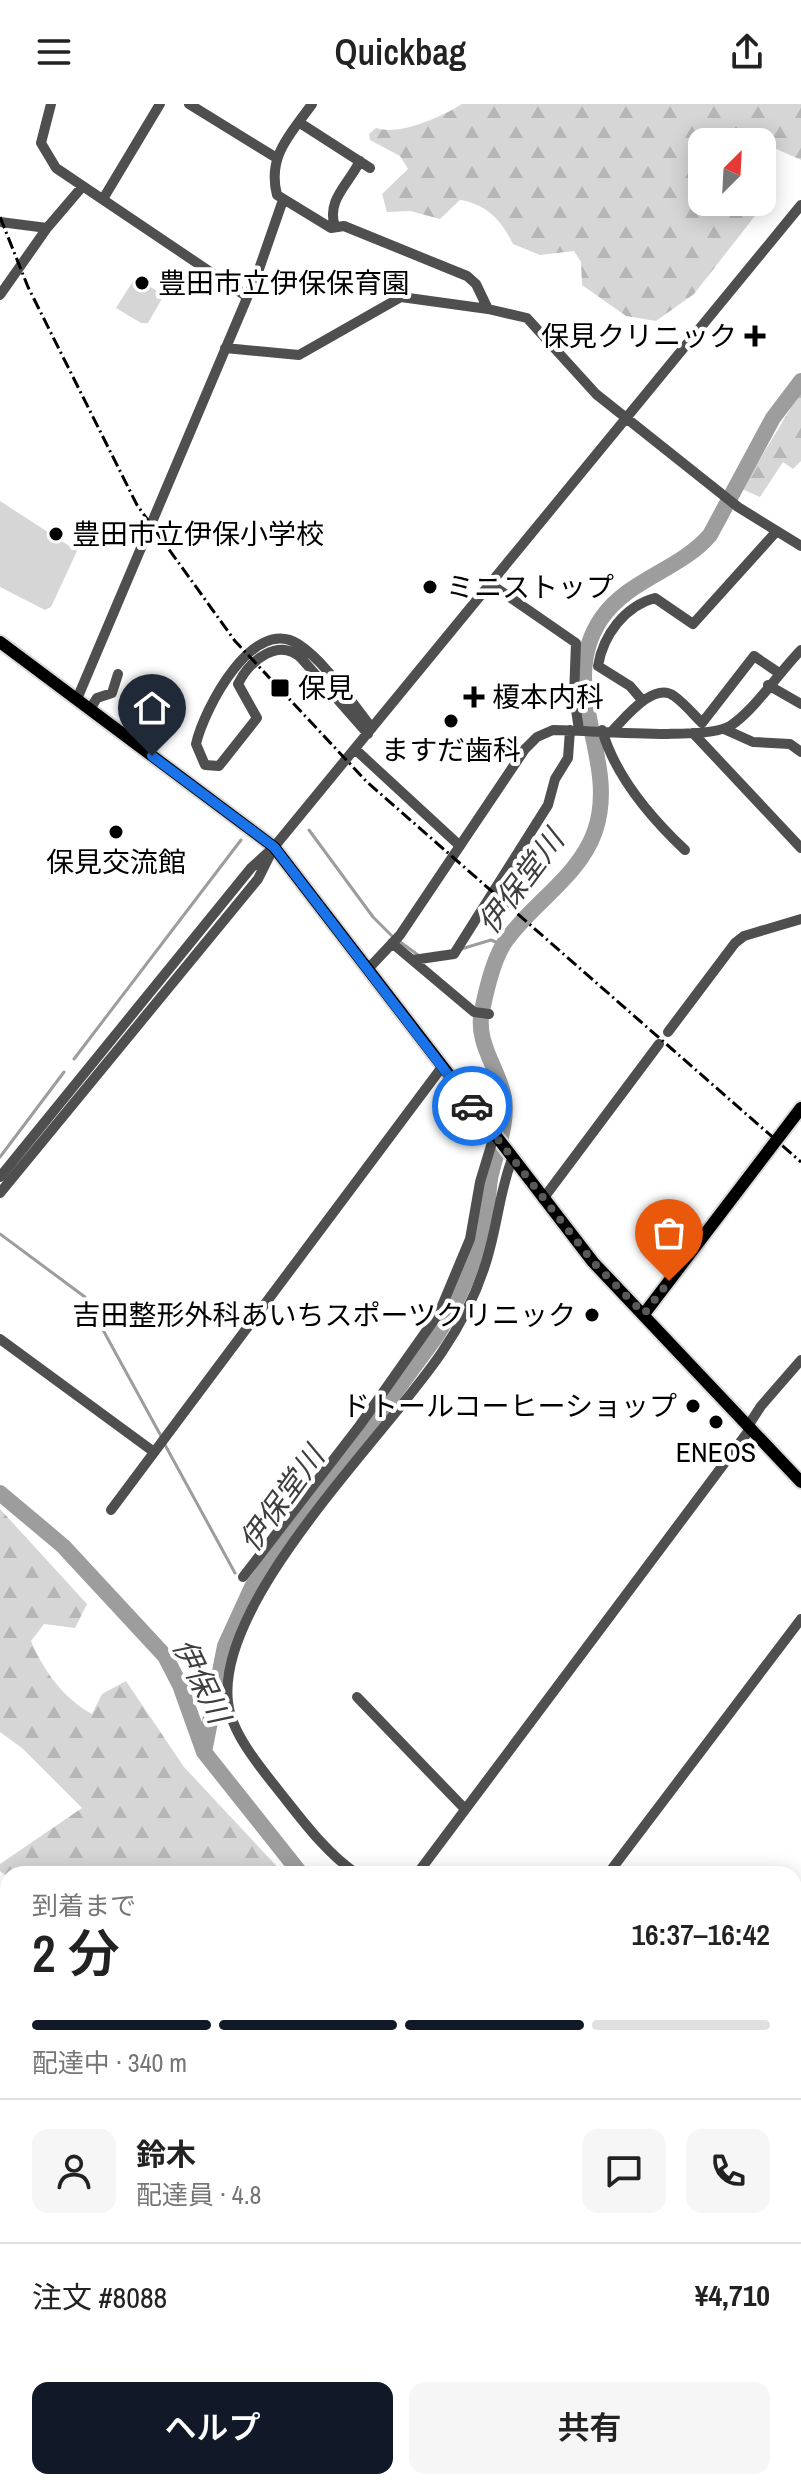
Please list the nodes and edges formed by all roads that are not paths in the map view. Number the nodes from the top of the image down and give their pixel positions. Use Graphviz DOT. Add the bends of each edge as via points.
graph roads {
  1 [pos="51,104"];
  2 [pos="160,104"];
  3 [pos="189,104"];
  4 [pos="312,104"];
  5 [pos="300,123"];
  6 [pos="275,157"];
  7 [pos="82,187"];
  8 [pos="103,199"];
  9 [pos="283,200"];
  10 [pos="801,205"];
  11 [pos="0,222"];
  12 [pos="335,227"];
  13 [pos="47,228"];
  14 [pos="0,295"];
  15 [pos="246,296"];
  16 [pos="488,309"];
  17 [pos="225,348"];
  18 [pos="626,418"];
  19 [pos="775,533"];
  20 [pos="801,546"];
  21 [pos="492,585"];
  22 [pos="0,642"];
  23 [pos="801,650"];
  24 [pos="779,673"];
  25 [pos="118,674"];
  26 [pos="768,685"];
  27 [pos="77,699"];
  28 [pos="642,700"];
  29 [pos="801,704"];
  30 [pos="90,709"];
  31 [pos="724,729"];
  32 [pos="591,730"];
  33 [pos="370,731"];
  34 [pos="693,733"];
  35 [pos="356,750"];
  36 [pos="801,752"];
  37 [pos="460,846"];
  38 [pos="274,847"];
  39 [pos="801,848"];
  40 [pos="685,850"];
  41 [pos="801,919"];
  42 [pos="395,940"];
  43 [pos="413,960"];
  44 [pos="368,969"];
  45 [pos="489,1014"];
  46 [pos="668,1032"];
  47 [pos="659,1044"];
  48 [pos="442,1067"];
  49 [pos="801,1108"];
  50 [pos="502,1146"];
  51 [pos="0,1177"];
  52 [pos="0,1193"];
  53 [pos="543,1199"];
  54 [pos="644,1314"];
  55 [pos="0,1339"];
  56 [pos="801,1360"];
  57 [pos="749,1428"];
  58 [pos="154,1452"];
  59 [pos="801,1482"];
  60 [pos="111,1510"];
  61 [pos="243,1577"];
  62 [pos="801,1619"];
  63 [pos="357,1697"];
  64 [pos="465,1809"];
  65 [pos="349,1866"];
  66 [pos="423,1866"];
  67 [pos="614,1866"];
  1 -- 7 [label="street" via="41,143 56,168"];
  2 -- 8 [label="street"];
  3 -- 6 [label="street"];
  4 -- 5 [label="street"];
  5 -- 6 [label="street"];
  5 -- 12 [label="street" via="365,164 333,202"];
  6 -- 9 [label="street" via="272,178"];
  7 -- 8 [label="street"];
  7 -- 13 [label="street"];
  8 -- 15 [label="street"];
  9 -- 12 [label="street"];
  9 -- 15 [label="street"];
  10 -- 18 [label="street"];
  11 -- 13 [label="street"];
  12 -- 16 [label="street" via="449,267 476,284"];
  13 -- 14 [label="street"];
  15 -- 17 [label="street"];
  16 -- 17 [label="street" via="401,297 299,355"];
  16 -- 18 [label="street" via="527,318"];
  17 -- 27 [label="street"];
  18 -- 19 [label="street"];
  18 -- 21 [label="street"];
  19 -- 20 [label="street"];
  19 -- 28 [label="street" via="693,624 655,598 631,607 603,647 598,666"];
  21 -- 32 [label="street" via="576,643 574,696"];
  21 -- 33 [label="street"];
  22 -- 27 [label="main road"];
  23 -- 24 [label="street"];
  24 -- 26 [label="street"];
  24 -- 28 [label="street" via="754,656 702,723 672,694"];
  25 -- 30 [label="street" via="112,693 97,698"];
  26 -- 29 [label="street"];
  26 -- 31 [label="street"];
  27 -- 30 [label="main road"];
  28 -- 32 [label="street"];
  30 -- 38 [label="main road"];
  31 -- 34 [label="street"];
  31 -- 36 [label="street" via="753,742 790,744"];
  32 -- 34 [label="street"];
  32 -- 37 [label="street" via="553,730 537,737"];
  32 -- 40 [label="street" via="606,744 641,805"];
  32 -- 43 [label="street" via="555,779 548,805 455,950"];
  33 -- 33 [label="street" via="292,649 282,647 244,673 238,684 257,718 219,766 205,765 196,744 234,668 261,642 281,637 311,655"];
  33 -- 35 [label="street"];
  34 -- 39 [label="street"];
  35 -- 37 [label="street"];
  35 -- 38 [label="street"];
  37 -- 42 [label="street"];
  38 -- 44 [label="main road"];
  38 -- 51 [label="street" via="251,868"];
  38 -- 52 [label="street" via="258,879"];
  41 -- 46 [label="street" via="735,943"];
  42 -- 43 [label="street"];
  42 -- 44 [label="street"];
  43 -- 45 [label="street" via="474,1012"];
  44 -- 48 [label="main road"];
  47 -- 53 [label="street"];
  48 -- 50 [label="main road"];
  48 -- 58 [label="street"];
  49 -- 54 [label="main road"];
  50 -- 53 [label="main road"];
  50 -- 61 [label="street" via="480,1182 470,1239 439,1313"];
  50 -- 65 [label="street" via="490,1249 469,1304 442,1352 272,1572 244,1625 231,1671 229,1709 247,1746 301,1821"];
  53 -- 54 [label="main road" via="593,1262"];
  54 -- 57 [label="main road"];
  55 -- 58 [label="street"];
  56 -- 57 [label="street"];
  57 -- 59 [label="main road"];
  57 -- 64 [label="street"];
  58 -- 60 [label="street"];
  62 -- 67 [label="street"];
  63 -- 64 [label="street"];
  64 -- 66 [label="street"];
}
